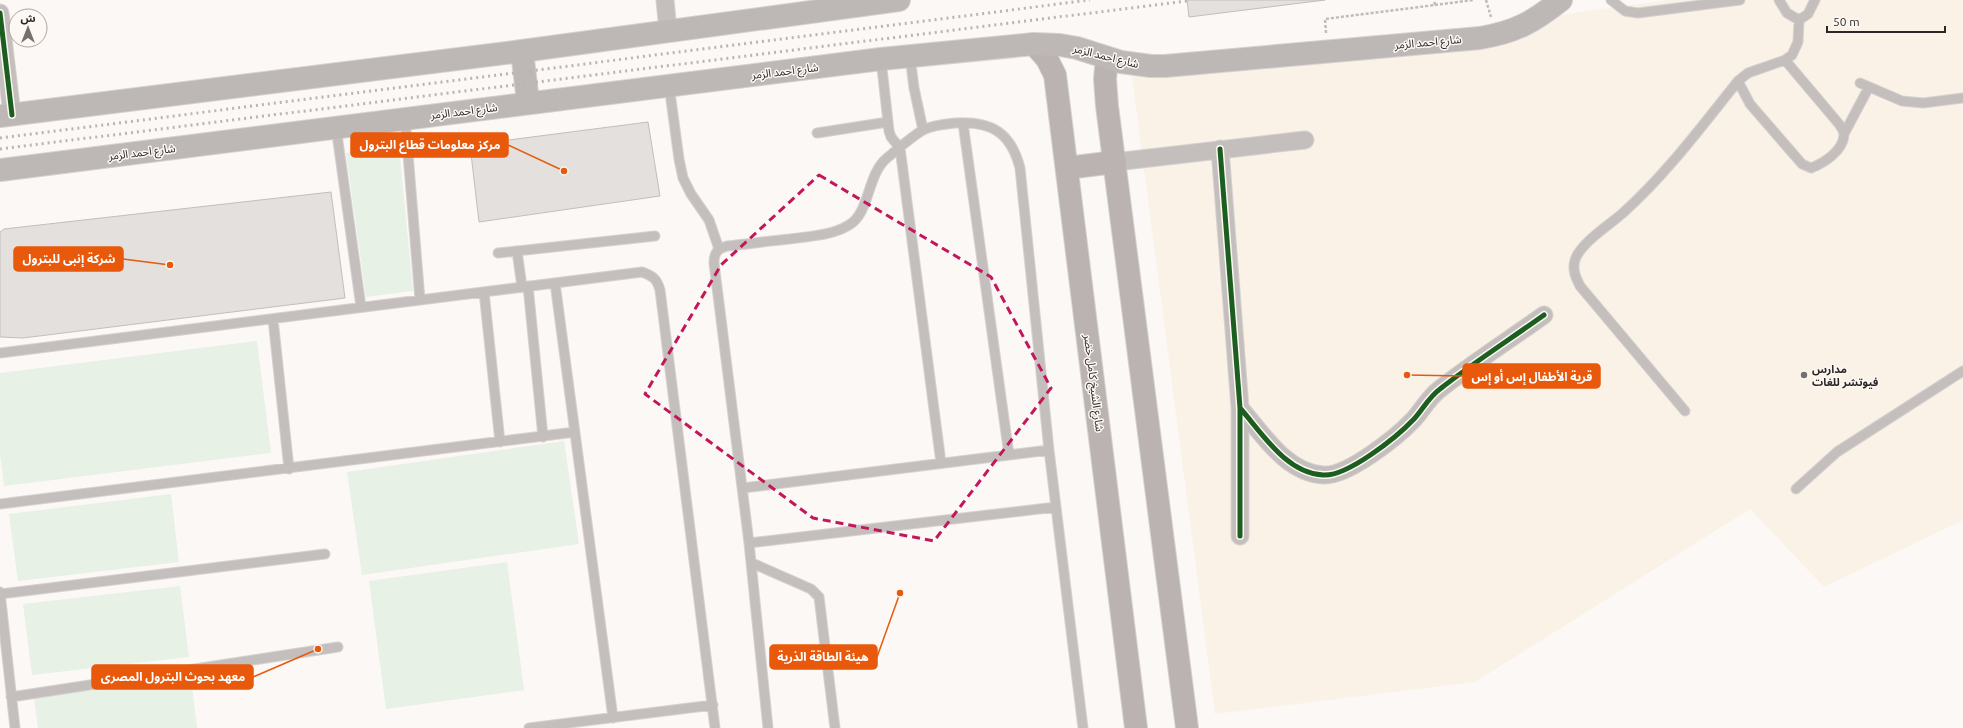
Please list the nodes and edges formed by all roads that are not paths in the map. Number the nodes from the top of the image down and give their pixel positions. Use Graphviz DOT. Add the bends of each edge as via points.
graph roads {
  1 [pos="665,0"];
  2 [pos="899,0"];
  3 [pos="1561,0"];
  4 [pos="1611,0"];
  5 [pos="1740,0"];
  6 [pos="1779,0"];
  7 [pos="1815,0"];
  8 [pos="0,13"];
  9 [pos="1799,20"];
  10 [pos="668,31"];
  11 [pos="1034,44"];
  12 [pos="522,51"];
  13 [pos="910,56"];
  14 [pos="1107,58"];
  15 [pos="881,59"];
  16 [pos="1784,60"];
  17 [pos="1738,81"];
  18 [pos="669,85"];
  19 [pos="1963,98"];
  20 [pos="528,102"];
  21 [pos="6,115"];
  22 [pos="405,118"];
  23 [pos="888,122"];
  24 [pos="963,123"];
  25 [pos="336,127"];
  26 [pos="923,130"];
  27 [pos="818,133"];
  28 [pos="1844,134"];
  29 [pos="1304,140"];
  30 [pos="900,148"];
  31 [pos="1220,149"];
  32 [pos="1115,162"];
  33 [pos="1068,168"];
  34 [pos="0,170"];
  35 [pos="655,236"];
  36 [pos="719,249"];
  37 [pos="517,251"];
  38 [pos="498,253"];
  39 [pos="555,283"];
  40 [pos="525,287"];
  41 [pos="484,292"];
  42 [pos="420,300"];
  43 [pos="361,307"];
  44 [pos="1544,315"];
  45 [pos="273,319"];
  46 [pos="0,353"];
  47 [pos="1963,371"];
  48 [pos="1240,408"];
  49 [pos="1685,411"];
  50 [pos="575,432"];
  51 [pos="543,437"];
  52 [pos="500,442"];
  53 [pos="1050,450"];
  54 [pos="1009,455"];
  55 [pos="941,463"];
  56 [pos="289,469"];
  57 [pos="743,488"];
  58 [pos="1796,489"];
  59 [pos="0,504"];
  60 [pos="1056,507"];
  61 [pos="1240,536"];
  62 [pos="749,543"];
  63 [pos="325,554"];
  64 [pos="752,563"];
  65 [pos="0,593"];
  66 [pos="338,647"];
  67 [pos="11,697"];
  68 [pos="713,706"];
  69 [pos="613,718"];
  70 [pos="15,728"];
  71 [pos="529,728"];
  72 [pos="715,728"];
  73 [pos="768,728"];
  74 [pos="835,728"];
  75 [pos="1083,728"];
  76 [pos="1136,728"];
  77 [pos="1187,728"];
  1 -- 10 [label="street"];
  2 -- 10 [label="main road"];
  3 -- 14 [label="main road, شارع احمد الزمر" via="1538,19 1480,38 1166,66 1136,65"];
  4 -- 5 [label="lane" via="1625,11 1638,13"];
  6 -- 9 [label="lane" via="1790,16"];
  7 -- 9 [label="lane" via="1808,14"];
  8 -- 21 [label="street"];
  9 -- 16 [label="lane" via="1796,49"];
  10 -- 12 [label="main road"];
  11 -- 13 [label="main road, شارع احمد الزمر"];
  11 -- 14 [label="main road, شارع احمد الزمر" via="1060,44"];
  11 -- 33 [label="main road, شارع الشيخ كامل خضر" via="1047,59 1055,75"];
  12 -- 20 [label="main road"];
  12 -- 21 [label="main road"];
  13 -- 15 [label="main road, شارع احمد الزمر"];
  13 -- 26 [label="lane"];
  14 -- 32 [label="main road" via="1105,92"];
  15 -- 18 [label="main road, شارع احمد الزمر"];
  15 -- 23 [label="lane"];
  16 -- 17 [label="lane" via="1748,73"];
  16 -- 28 [label="lane" via="1840,124"];
  17 -- 28 [label="lane" via="1750,104 1802,164 1811,168 1821,164 1840,148"];
  17 -- 49 [label="lane" via="1667,167 1623,212 1581,248 1575,260 1574,274 1580,286"];
  18 -- 20 [label="main road, شارع احمد الزمر"];
  18 -- 36 [label="lane" via="683,178 709,220"];
  19 -- 28 [label="lane" via="1923,103 1902,101 1865,85"];
  20 -- 22 [label="main road, شارع احمد الزمر"];
  22 -- 25 [label="main road, شارع احمد الزمر"];
  22 -- 42 [label="lane"];
  23 -- 27 [label="lane"];
  23 -- 30 [label="lane" via="891,137"];
  24 -- 26 [label="lane"];
  24 -- 53 [label="lane" via="979,123 994,129 1007,139 1016,152 1020,168"];
  24 -- 54 [label="lane"];
  25 -- 34 [label="main road, شارع احمد الزمر"];
  25 -- 43 [label="lane"];
  26 -- 30 [label="lane"];
  29 -- 31 [label="street"];
  30 -- 36 [label="lane" via="878,166 860,212 851,224 826,234"];
  30 -- 55 [label="lane"];
  31 -- 32 [label="street"];
  31 -- 48 [label="street"];
  32 -- 33 [label="main road"];
  32 -- 77 [label="main road"];
  33 -- 76 [label="main road, شارع الشيخ كامل خضر"];
  35 -- 37 [label="lane"];
  36 -- 57 [label="lane" via="714,255 714,263"];
  37 -- 38 [label="lane"];
  37 -- 40 [label="lane"];
  39 -- 40 [label="lane"];
  39 -- 50 [label="lane"];
  39 -- 68 [label="lane" via="642,272 658,281"];
  40 -- 41 [label="lane"];
  40 -- 51 [label="lane"];
  41 -- 42 [label="lane"];
  41 -- 52 [label="lane"];
  42 -- 43 [label="lane"];
  43 -- 45 [label="lane"];
  44 -- 48 [label="street" via="1439,390 1403,429 1361,461 1341,472 1323,475 1308,472 1291,464"];
  45 -- 46 [label="lane"];
  45 -- 56 [label="lane"];
  47 -- 58 [label="lane" via="1837,452"];
  48 -- 61 [label="street"];
  50 -- 51 [label="lane"];
  50 -- 69 [label="lane"];
  51 -- 52 [label="lane"];
  52 -- 56 [label="lane"];
  53 -- 54 [label="lane"];
  53 -- 60 [label="lane"];
  54 -- 55 [label="lane"];
  55 -- 57 [label="lane"];
  56 -- 59 [label="lane"];
  57 -- 62 [label="lane"];
  60 -- 62 [label="lane"];
  60 -- 75 [label="lane"];
  62 -- 64 [label="lane"];
  63 -- 65 [label="lane"];
  64 -- 73 [label="lane"];
  64 -- 74 [label="lane" via="811,589 819,597"];
  65 -- 67 [label="lane"];
  66 -- 67 [label="lane"];
  67 -- 70 [label="lane"];
  68 -- 69 [label="lane"];
  68 -- 72 [label="lane"];
  69 -- 71 [label="lane"];
}
